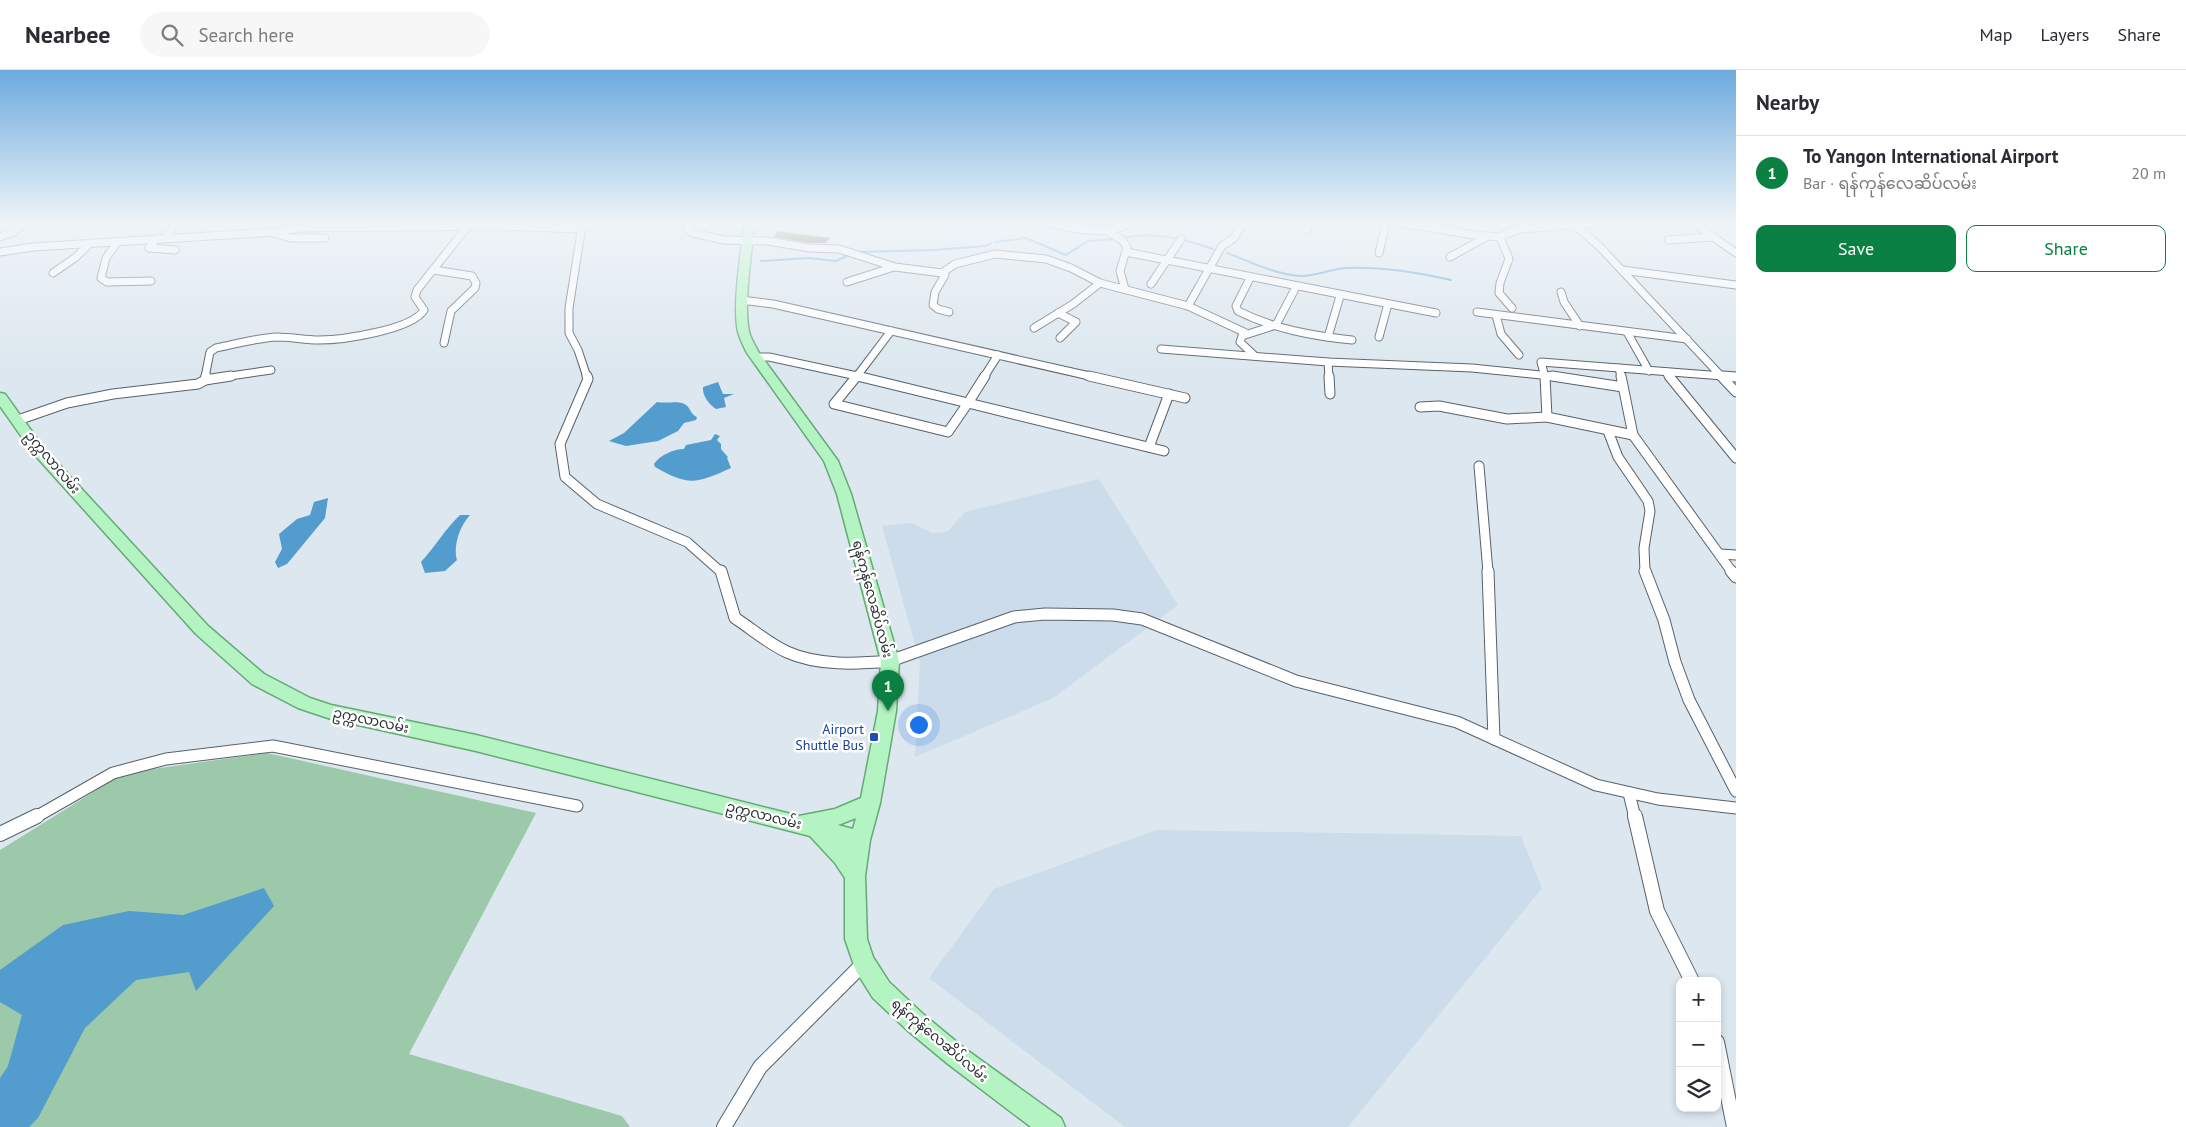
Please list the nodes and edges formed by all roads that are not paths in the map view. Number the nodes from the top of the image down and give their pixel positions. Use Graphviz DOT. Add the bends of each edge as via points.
graph roads {
  1 [pos="102,271"];
  2 [pos="433,271"];
  3 [pos="444,271"];
  4 [pos="575,271"];
  5 [pos="744,271"];
  6 [pos="878,271"];
  7 [pos="938,271"];
  8 [pos="1077,271"];
  9 [pos="1120,271"];
  10 [pos="1159,271"];
  11 [pos="1209,271"];
  12 [pos="1220,271"];
  13 [pos="1504,271"];
  14 [pos="1623,271"];
  15 [pos="1632,271"];
  16 [pos="944,272"];
  17 [pos="1250,278"];
  18 [pos="151,281"];
  19 [pos="847,282"];
  20 [pos="1100,284"];
  21 [pos="1151,284"];
  22 [pos="1736,285"];
  23 [pos="1296,287"];
  24 [pos="1125,289"];
  25 [pos="1561,292"];
  26 [pos="1340,296"];
  27 [pos="741,300"];
  28 [pos="1388,304"];
  29 [pos="1188,306"];
  30 [pos="1512,308"];
  31 [pos="949,312"];
  32 [pos="1477,312"];
  33 [pos="1058,313"];
  34 [pos="1436,314"];
  35 [pos="1496,315"];
  36 [pos="1276,325"];
  37 [pos="1580,326"];
  38 [pos="1034,328"];
  39 [pos="892,331"];
  40 [pos="1627,332"];
  41 [pos="1246,333"];
  42 [pos="1328,337"];
  43 [pos="1379,337"];
  44 [pos="1060,338"];
  45 [pos="1687,339"];
  46 [pos="1352,340"];
  47 [pos="444,343"];
  48 [pos="1161,349"];
  49 [pos="998,355"];
  50 [pos="1255,356"];
  51 [pos="1519,356"];
  52 [pos="756,357"];
  53 [pos="1328,362"];
  54 [pos="1618,368"];
  55 [pos="271,370"];
  56 [pos="1649,370"];
  57 [pos="1666,372"];
  58 [pos="1545,375"];
  59 [pos="857,376"];
  60 [pos="1722,377"];
  61 [pos="1736,377"];
  62 [pos="205,380"];
  63 [pos="1623,387"];
  64 [pos="1736,392"];
  65 [pos="1169,394"];
  66 [pos="1330,394"];
  67 [pos="0,397"];
  68 [pos="1185,398"];
  69 [pos="968,403"];
  70 [pos="1420,407"];
  71 [pos="1546,417"];
  72 [pos="18,420"];
  73 [pos="1608,431"];
  74 [pos="1633,435"];
  75 [pos="1148,447"];
  76 [pos="1164,451"];
  77 [pos="1736,458"];
  78 [pos="1479,466"];
  79 [pos="1720,554"];
  80 [pos="1736,555"];
  81 [pos="1736,577"];
  82 [pos="890,661"];
  83 [pos="1494,739"];
  84 [pos="1736,791"];
  85 [pos="1629,793"];
  86 [pos="870,803"];
  87 [pos="577,806"];
  88 [pos="1736,808"];
  89 [pos="807,826"];
  90 [pos="0,834"];
  91 [pos="860,840"];
  92 [pos="855,876"];
  93 [pos="864,962"];
  94 [pos="1690,977"];
  95 [pos="1721,1062"];
  96 [pos="724,1127"];
  97 [pos="1052,1127"];
  98 [pos="1734,1127"];
  1 -- 18 [label="street" via="100,278 107,282"];
  2 -- 62 [label="street" via="415,297 423,312 407,324 336,340 276,337 216,348 208,356"];
  3 -- 47 [label="street" via="472,276 476,282 475,288 451,311 450,331"];
  4 -- 82 [label="street" via="569,333 588,378 560,444 565,477 597,504 687,542 721,571 735,618 787,652 822,662"];
  5 -- 27 [label="main road, ရန်ကုန်လေဆိပ်လမ်း"];
  6 -- 19 [label="street"];
  7 -- 16 [label="street"];
  8 -- 20 [label="street"];
  9 -- 24 [label="street"];
  10 -- 21 [label="street"];
  11 -- 29 [label="street"];
  12 -- 17 [label="street"];
  13 -- 30 [label="street" via="1499,294"];
  14 -- 45 [label="street"];
  15 -- 22 [label="street"];
  16 -- 31 [label="street" via="933,304"];
  17 -- 23 [label="street"];
  17 -- 36 [label="street" via="1236,310"];
  20 -- 24 [label="street"];
  20 -- 33 [label="street"];
  23 -- 26 [label="street"];
  23 -- 36 [label="street"];
  24 -- 29 [label="street"];
  25 -- 37 [label="street"];
  26 -- 28 [label="street"];
  26 -- 42 [label="street"];
  27 -- 39 [label="street" via="773,304"];
  27 -- 52 [label="main road, ရန်ကုန်လေဆိပ်လမ်း" via="744,334"];
  28 -- 34 [label="street"];
  28 -- 43 [label="street"];
  29 -- 41 [label="street"];
  32 -- 35 [label="street"];
  33 -- 38 [label="street"];
  33 -- 44 [label="street" via="1076,322"];
  35 -- 37 [label="street"];
  35 -- 51 [label="street" via="1502,334"];
  36 -- 41 [label="street"];
  36 -- 42 [label="street"];
  37 -- 40 [label="street"];
  39 -- 49 [label="street"];
  39 -- 59 [label="street"];
  40 -- 45 [label="street"];
  40 -- 56 [label="street"];
  41 -- 50 [label="street" via="1240,342"];
  42 -- 46 [label="street"];
  45 -- 60 [label="street"];
  48 -- 50 [label="street"];
  49 -- 65 [label="street"];
  49 -- 69 [label="street"];
  50 -- 53 [label="street"];
  52 -- 59 [label="street"];
  52 -- 82 [label="main road, ရန်ကုန်လေဆိပ်လမ်း" via="831,461 844,494"];
  53 -- 58 [label="street" via="1472,368"];
  53 -- 66 [label="street"];
  54 -- 56 [label="street"];
  54 -- 58 [label="street" via="1541,362"];
  54 -- 63 [label="street"];
  55 -- 62 [label="street"];
  56 -- 57 [label="street"];
  57 -- 60 [label="street"];
  57 -- 77 [label="street"];
  58 -- 63 [label="street"];
  58 -- 71 [label="street"];
  59 -- 69 [label="street"];
  59 -- 69 [label="street" via="834,404 948,432"];
  60 -- 61 [label="street"];
  60 -- 64 [label="street"];
  62 -- 72 [label="street" via="198,384 67,403"];
  63 -- 74 [label="street"];
  65 -- 68 [label="street"];
  65 -- 75 [label="street"];
  67 -- 72 [label="main road, ဥက္ကလာလမ်း"];
  69 -- 75 [label="street"];
  70 -- 71 [label="street" via="1439,406 1507,419"];
  71 -- 73 [label="street"];
  72 -- 89 [label="main road, ဥက္ကလာလမ်း" via="38,450 202,630 258,679 289,695 330,712 476,742"];
  73 -- 74 [label="street"];
  73 -- 84 [label="street" via="1618,457 1648,501 1650,511 1644,569 1664,620 1675,662 1689,700"];
  74 -- 79 [label="street"];
  75 -- 76 [label="street"];
  78 -- 83 [label="street" via="1490,594"];
  79 -- 80 [label="street"];
  79 -- 81 [label="street"];
  82 -- 83 [label="street" via="1014,617 1113,615 1142,619 1296,681 1457,722"];
  82 -- 86 [label="main road, ရန်ကုန်လေဆိပ်လမ်း" via="887,711"];
  83 -- 85 [label="street" via="1596,786"];
  85 -- 88 [label="street"];
  85 -- 94 [label="street" via="1657,911"];
  86 -- 89 [label="main road"];
  86 -- 91 [label="main road, ရန်ကုန်လေဆိပ်လမ်း"];
  87 -- 90 [label="street" via="273,746 166,759 113,773"];
  89 -- 91 [label="main road, ဥက္ကလာလမ်း"];
  89 -- 92 [label="main road" via="842,856"];
  91 -- 92 [label="main road, ရန်ကုန်လေဆိပ်လမ်း"];
  92 -- 93 [label="main road, ရန်ကုန်လေဆိပ်လမ်း" via="856,939"];
  93 -- 96 [label="street" via="760,1067"];
  93 -- 97 [label="main road, ရန်ကုန်လေဆိပ်လမ်း" via="881,990 915,1022"];
  95 -- 98 [label="street"];
}
